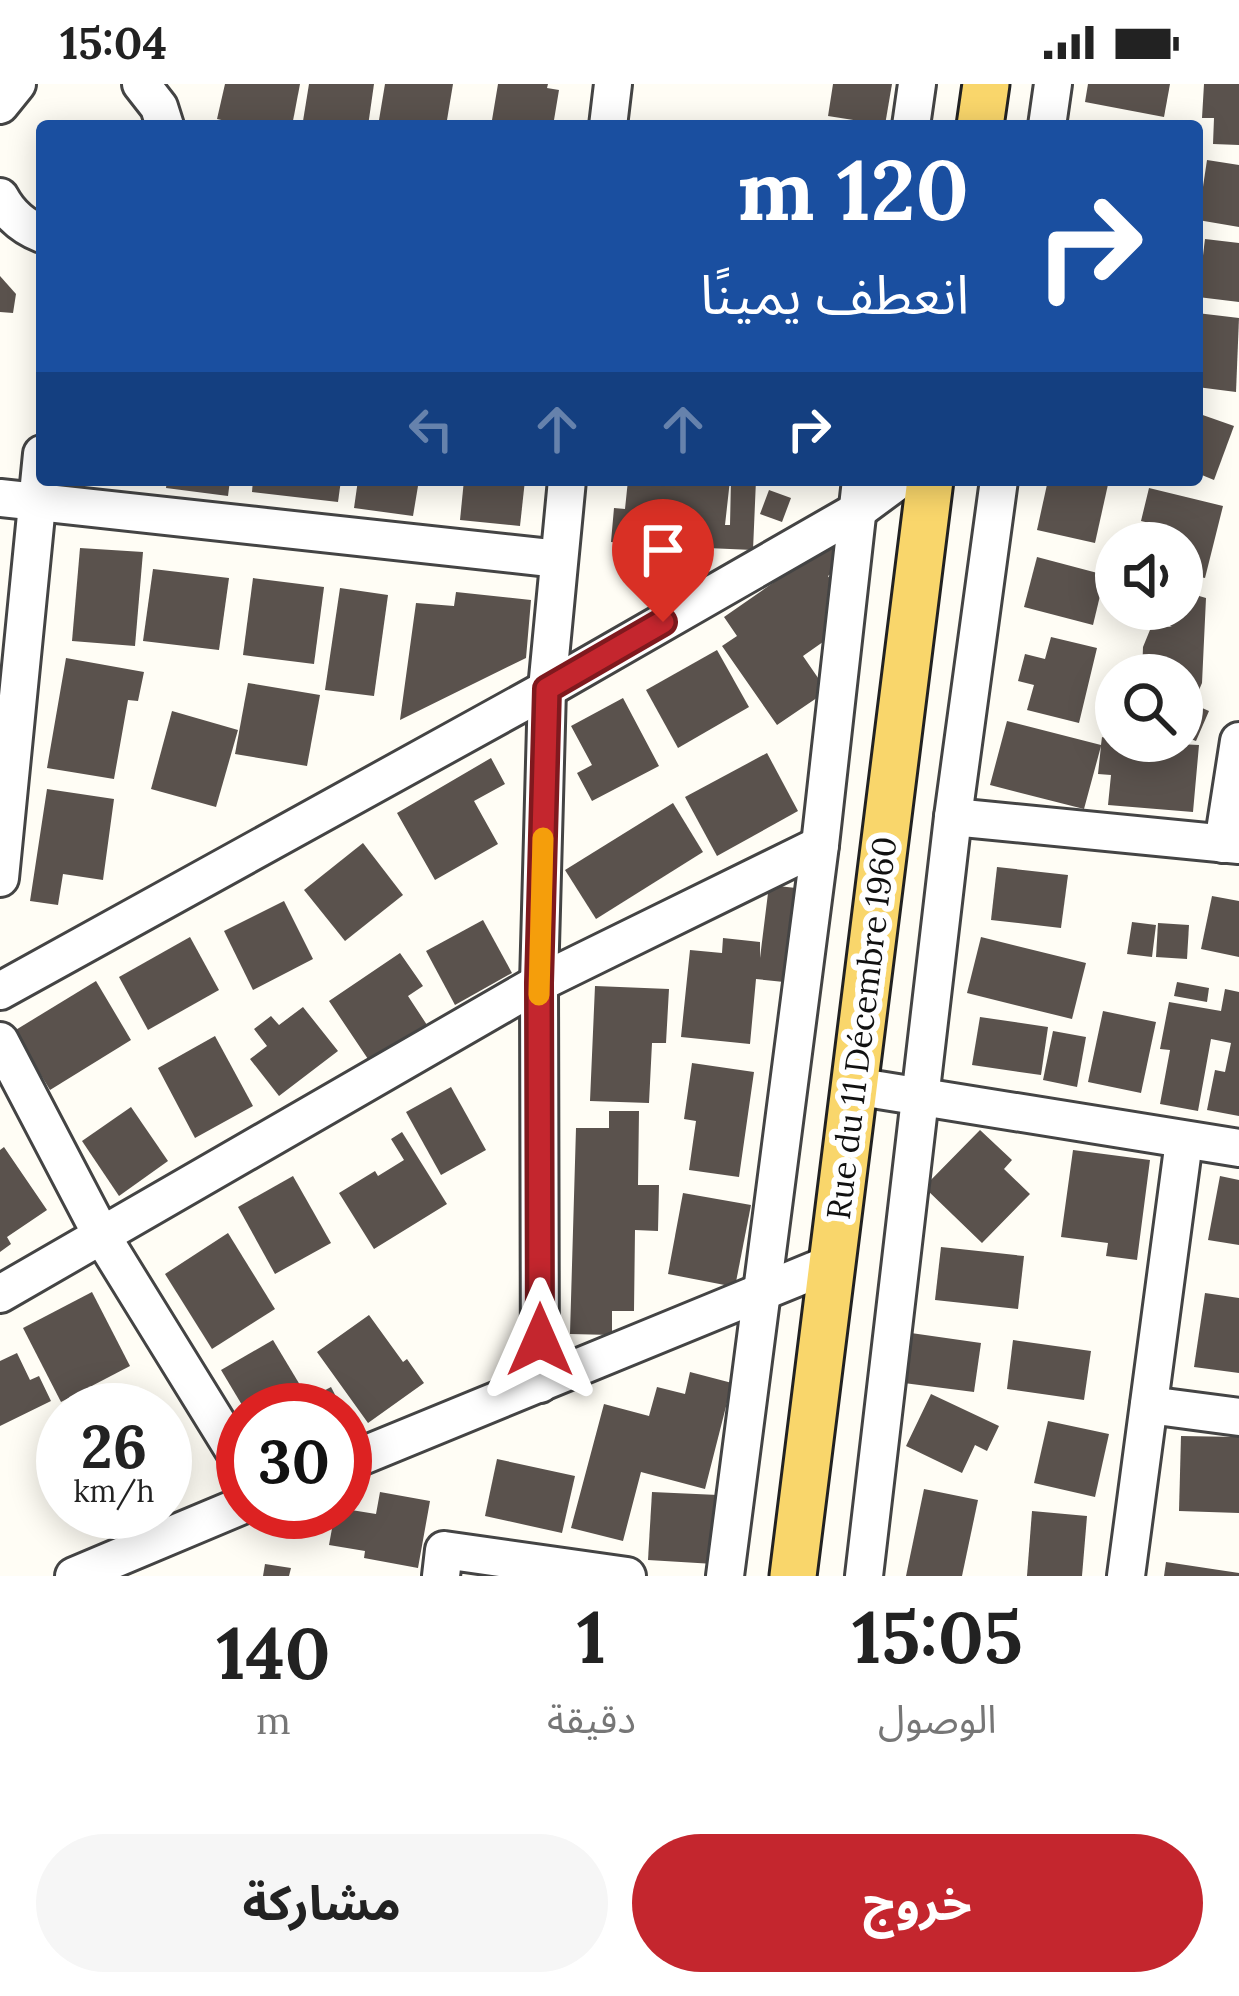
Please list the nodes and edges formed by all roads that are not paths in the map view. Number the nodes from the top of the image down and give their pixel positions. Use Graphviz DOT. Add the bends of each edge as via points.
graph roads {
  1 [pos="17,84"];
  2 [pos="142,84"];
  3 [pos="613,84"];
  4 [pos="917,84"];
  5 [pos="986,84"];
  6 [pos="1053,84"];
  7 [pos="0,105"];
  8 [pos="164,120"];
  9 [pos="609,120"];
  10 [pos="912,120"];
  11 [pos="981,120"];
  12 [pos="1048,120"];
  13 [pos="0,197"];
  14 [pos="36,232"];
  15 [pos="39,486"];
  16 [pos="566,486"];
  17 [pos="929,486"];
  18 [pos="998,486"];
  19 [pos="859,496"];
  20 [pos="0,498"];
  21 [pos="38,502"];
  22 [pos="559,559"];
  23 [pos="547,689"];
  24 [pos="1239,741"];
  25 [pos="953,817"];
  26 [pos="3,838"];
  27 [pos="1231,844"];
  28 [pos="820,845"];
  29 [pos="0,878"];
  30 [pos="539,983"];
  31 [pos="0,991"];
  32 [pos="0,1041"];
  33 [pos="854,1086"];
  34 [pos="921,1094"];
  35 [pos="1184,1142"];
  36 [pos="1239,1148"];
  37 [pos="103,1238"];
  38 [pos="830,1264"];
  39 [pos="763,1292"];
  40 [pos="0,1294"];
  41 [pos="540,1384"];
  42 [pos="1149,1405"];
  43 [pos="1239,1417"];
  44 [pos="216,1421"];
  45 [pos="372,1452"];
  46 [pos="216,1516"];
  47 [pos="74,1576"];
  48 [pos="441,1576"];
  49 [pos="627,1576"];
  50 [pos="725,1576"];
  51 [pos="793,1576"];
  52 [pos="864,1576"];
  53 [pos="1126,1576"];
  1 -- 7 [label="street"];
  2 -- 8 [label="street"];
  3 -- 9 [label="street"];
  4 -- 10 [label="street"];
  5 -- 11 [label="main road"];
  6 -- 12 [label="street"];
  13 -- 14 [label="street"];
  15 -- 21 [label="street"];
  16 -- 22 [label="street"];
  17 -- 33 [label="main road, Rue du 11 Décembre 1960"];
  18 -- 25 [label="street"];
  19 -- 23 [label="street"];
  19 -- 28 [label="street"];
  20 -- 21 [label="street"];
  21 -- 22 [label="street"];
  21 -- 26 [label="street"];
  22 -- 23 [label="street"];
  23 -- 30 [label="street"];
  23 -- 31 [label="street"];
  24 -- 27 [label="street"];
  25 -- 27 [label="street"];
  25 -- 34 [label="street"];
  26 -- 29 [label="street"];
  28 -- 30 [label="street"];
  28 -- 39 [label="street"];
  30 -- 37 [label="street"];
  30 -- 41 [label="street"];
  32 -- 37 [label="street"];
  33 -- 34 [label="street"];
  33 -- 38 [label="main road, Rue du 11 Décembre 1960"];
  34 -- 35 [label="street"];
  34 -- 52 [label="street"];
  35 -- 36 [label="street"];
  35 -- 42 [label="street"];
  37 -- 40 [label="street"];
  37 -- 44 [label="street"];
  38 -- 39 [label="street"];
  38 -- 51 [label="main road, Rue du 11 Décembre 1960"];
  39 -- 41 [label="street"];
  39 -- 50 [label="street"];
  41 -- 45 [label="street"];
  42 -- 43 [label="street"];
  42 -- 53 [label="street"];
  46 -- 47 [label="street"];
  48 -- 49 [label="street" via="445,1550"];
}
